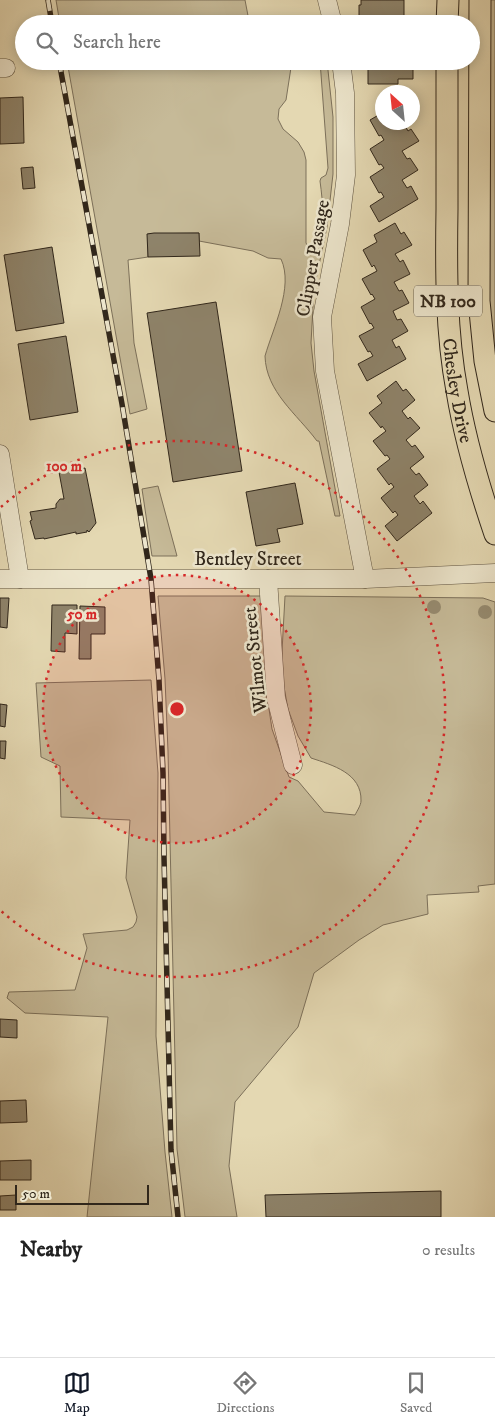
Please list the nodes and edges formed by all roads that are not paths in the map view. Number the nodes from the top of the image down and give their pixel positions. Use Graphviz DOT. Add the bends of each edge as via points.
graph roads {
  1 [pos="327,0"];
  2 [pos="448,0"];
  3 [pos="480,0"];
  4 [pos="331,15"];
  5 [pos="447,15"];
  6 [pos="480,15"];
  7 [pos="342,70"];
  8 [pos="447,70"];
  9 [pos="479,70"];
  10 [pos="478,242"];
  11 [pos="446,244"];
  12 [pos="495,411"];
  13 [pos="0,454"];
  14 [pos="495,534"];
  15 [pos="495,573"];
  16 [pos="0,579"];
  17 [pos="20,579"];
  18 [pos="268,579"];
  19 [pos="365,579"];
  20 [pos="293,765"];
  1 -- 4 [label="street"];
  2 -- 5 [label="main road"];
  3 -- 6 [label="main road, Chesley Drive / NB 100"];
  7 -- 19 [label="street, Clipper Passage" via="346,175 323,307 322,345"];
  8 -- 11 [label="main road, Chesley Drive / NB 100"];
  9 -- 10 [label="main road, Chesley Drive / NB 100"];
  10 -- 11 [label="main road"];
  10 -- 12 [label="main road, Chesley Drive / NB 100" via="479,301 485,360"];
  11 -- 14 [label="main road, Chesley Drive / NB 100" via="456,390 473,465"];
  13 -- 17 [label="street"];
  15 -- 19 [label="street, Bentley Street"];
  16 -- 17 [label="street, Bentley Street"];
  17 -- 18 [label="street, Bentley Street"];
  18 -- 19 [label="street, Bentley Street"];
  18 -- 20 [label="street, Wilmot Street" via="276,698"];
}
